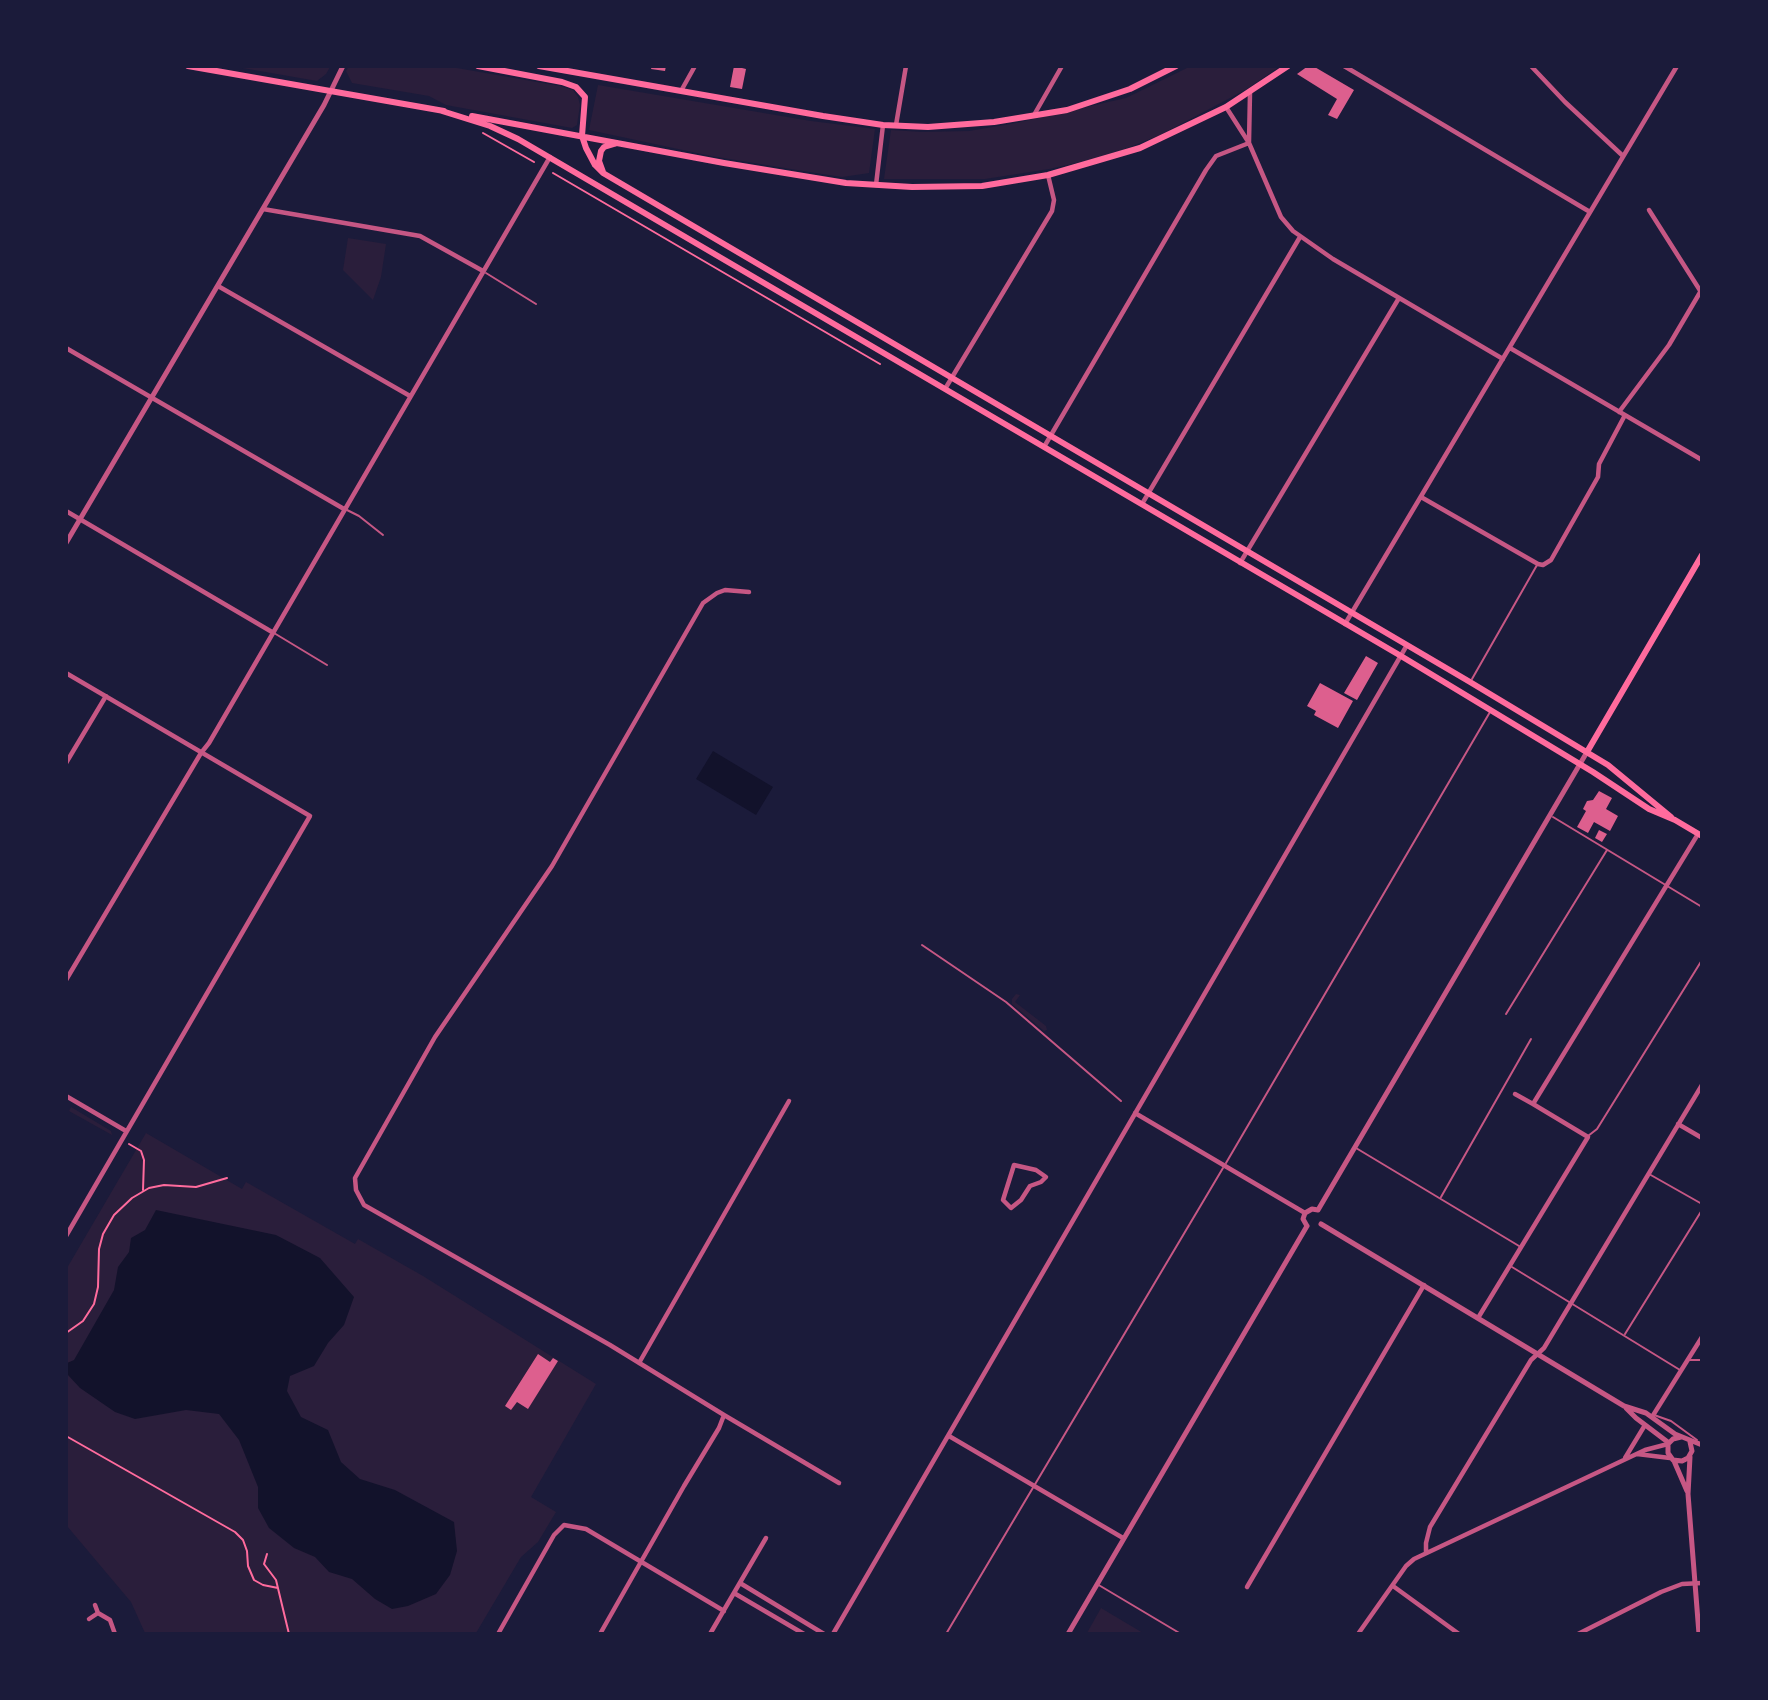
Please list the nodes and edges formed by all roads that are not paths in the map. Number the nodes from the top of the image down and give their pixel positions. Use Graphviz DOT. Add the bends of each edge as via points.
graph roads {
  1 [pos="188,66"];
  2 [pos="343,66"];
  3 [pos="478,66"];
  4 [pos="539,66"];
  5 [pos="695,66"];
  6 [pos="906,66"];
  7 [pos="1062,66"];
  8 [pos="1176,66"];
  9 [pos="1288,66"];
  10 [pos="1344,66"];
  11 [pos="1531,66"];
  12 [pos="1675,66"];
  13 [pos="680,91"];
  14 [pos="329,92"];
  15 [pos="1250,93"];
  16 [pos="1226,107"];
  17 [pos="442,111"];
  18 [pos="1033,116"];
  19 [pos="883,125"];
  20 [pos="896,126"];
  21 [pos="582,136"];
  22 [pos="616,143"];
  23 [pos="1249,143"];
  24 [pos="1623,156"];
  25 [pos="550,158"];
  26 [pos="603,173"];
  27 [pos="1048,175"];
  28 [pos="876,186"];
  29 [pos="263,209"];
  30 [pos="1649,210"];
  31 [pos="1590,212"];
  32 [pos="1300,237"];
  33 [pos="728,246"];
  34 [pos="721,258"];
  35 [pos="483,271"];
  36 [pos="218,286"];
  37 [pos="1701,291"];
  38 [pos="1399,298"];
  39 [pos="536,304"];
  40 [pos="66,348"];
  41 [pos="1510,348"];
  42 [pos="1503,359"];
  43 [pos="952,378"];
  44 [pos="945,389"];
  45 [pos="410,396"];
  46 [pos="153,398"];
  47 [pos="1619,412"];
  48 [pos="1625,415"];
  49 [pos="1051,435"];
  50 [pos="1044,448"];
  51 [pos="1702,460"];
  52 [pos="1149,492"];
  53 [pos="1421,497"];
  54 [pos="1141,505"];
  55 [pos="344,509"];
  56 [pos="66,511"];
  57 [pos="80,519"];
  58 [pos="383,535"];
  59 [pos="66,543"];
  60 [pos="1248,550"];
  61 [pos="1702,555"];
  62 [pos="1240,563"];
  63 [pos="1538,564"];
  64 [pos="749,592"];
  65 [pos="1353,611"];
  66 [pos="1345,624"];
  67 [pos="272,632"];
  68 [pos="1408,645"];
  69 [pos="1401,656"];
  70 [pos="327,665"];
  71 [pos="66,673"];
  72 [pos="1470,682"];
  73 [pos="106,696"];
  74 [pos="1491,710"];
  75 [pos="201,752"];
  76 [pos="1587,752"];
  77 [pos="66,763"];
  78 [pos="1580,764"];
  79 [pos="1549,815"];
  80 [pos="1675,820"];
  81 [pos="1700,835"];
  82 [pos="1607,850"];
  83 [pos="1667,885"];
  84 [pos="1702,907"];
  85 [pos="922,945"];
  86 [pos="1702,960"];
  87 [pos="66,980"];
  88 [pos="1506,1014"];
  89 [pos="1531,1039"];
  90 [pos="1702,1085"];
  91 [pos="1515,1094"];
  92 [pos="66,1097"];
  93 [pos="789,1101"];
  94 [pos="1121,1101"];
  95 [pos="1533,1104"];
  96 [pos="1135,1113"];
  97 [pos="1678,1124"];
  98 [pos="126,1132"];
  99 [pos="1588,1137"];
  100 [pos="1702,1138"];
  101 [pos="1355,1147"];
  102 [pos="1224,1166"];
  103 [pos="1648,1174"];
  104 [pos="1046,1177"];
  105 [pos="1440,1198"];
  106 [pos="1702,1204"];
  107 [pos="1318,1210"];
  108 [pos="1702,1210"];
  109 [pos="1305,1213"];
  110 [pos="1321,1224"];
  111 [pos="1307,1226"];
  112 [pos="66,1236"];
  113 [pos="1521,1248"];
  114 [pos="1510,1266"];
  115 [pos="1424,1285"];
  116 [pos="1570,1304"];
  117 [pos="1478,1318"];
  118 [pos="1624,1334"];
  119 [pos="1702,1337"];
  120 [pos="1537,1354"];
  121 [pos="1688,1360"];
  122 [pos="1702,1360"];
  123 [pos="639,1363"];
  124 [pos="1681,1370"];
  125 [pos="1624,1406"];
  126 [pos="722,1413"];
  127 [pos="1653,1416"];
  128 [pos="1645,1425"];
  129 [pos="949,1436"];
  130 [pos="1681,1437"];
  131 [pos="1690,1442"];
  132 [pos="1669,1444"];
  133 [pos="1702,1444"];
  134 [pos="1702,1452"];
  135 [pos="1637,1454"];
  136 [pos="1690,1456"];
  137 [pos="1625,1459"];
  138 [pos="1673,1459"];
  139 [pos="839,1483"];
  140 [pos="1034,1484"];
  141 [pos="1688,1494"];
  142 [pos="766,1538"];
  143 [pos="1123,1538"];
  144 [pos="1426,1553"];
  145 [pos="641,1563"];
  146 [pos="740,1583"];
  147 [pos="1694,1583"];
  148 [pos="1702,1583"];
  149 [pos="1097,1584"];
  150 [pos="1393,1586"];
  151 [pos="1247,1587"];
  152 [pos="734,1593"];
  153 [pos="95,1605"];
  154 [pos="724,1611"];
  155 [pos="97,1613"];
  156 [pos="89,1619"];
  157 [pos="115,1633"];
  158 [pos="498,1633"];
  159 [pos="600,1633"];
  160 [pos="710,1633"];
  161 [pos="804,1633"];
  162 [pos="824,1633"];
  163 [pos="833,1633"];
  164 [pos="946,1633"];
  165 [pos="1068,1633"];
  166 [pos="1181,1633"];
  167 [pos="1358,1633"];
  168 [pos="1460,1633"];
  169 [pos="1578,1633"];
  170 [pos="1699,1633"];
  1 -- 14 [label="main road"];
  2 -- 14 [label="street"];
  3 -- 21 [label="main road" via="562,82 582,91"];
  4 -- 13 [label="main road"];
  5 -- 13 [label="street"];
  6 -- 20 [label="street"];
  7 -- 18 [label="street"];
  8 -- 18 [label="main road" via="1130,89"];
  9 -- 15 [label="main road"];
  10 -- 31 [label="street"];
  11 -- 24 [label="street"];
  12 -- 24 [label="street"];
  13 -- 19 [label="main road"];
  14 -- 17 [label="main road"];
  14 -- 29 [label="street"];
  15 -- 16 [label="main road"];
  15 -- 23 [label="street"];
  16 -- 23 [label="street"];
  16 -- 27 [label="main road" via="1140,148"];
  17 -- 21 [label="main road"];
  17 -- 25 [label="main road" via="491,126"];
  18 -- 20 [label="main road" via="958,126"];
  19 -- 20 [label="main road"];
  19 -- 28 [label="street"];
  21 -- 22 [label="main road"];
  21 -- 26 [label="main road" via="589,157"];
  22 -- 26 [label="main road" via="601,150"];
  22 -- 28 [label="main road"];
  23 -- 32 [label="street" via="1281,217"];
  23 -- 49 [label="street" via="1216,156 1206,170"];
  24 -- 31 [label="street"];
  25 -- 34 [label="main road"];
  25 -- 35 [label="street"];
  26 -- 33 [label="main road"];
  27 -- 28 [label="main road" via="982,186"];
  27 -- 43 [label="street" via="1052,211"];
  29 -- 35 [label="street" via="420,236"];
  29 -- 36 [label="street"];
  30 -- 37 [label="street"];
  31 -- 41 [label="street"];
  32 -- 38 [label="street"];
  32 -- 52 [label="street"];
  33 -- 34 [label="main road"];
  33 -- 43 [label="main road"];
  34 -- 44 [label="main road"];
  35 -- 39 [label="lane"];
  35 -- 45 [label="street"];
  36 -- 45 [label="street"];
  36 -- 46 [label="street"];
  37 -- 47 [label="street" via="1669,345"];
  38 -- 42 [label="street"];
  38 -- 60 [label="street"];
  40 -- 46 [label="street"];
  41 -- 42 [label="street"];
  41 -- 47 [label="street"];
  42 -- 53 [label="street"];
  43 -- 44 [label="street"];
  43 -- 49 [label="main road"];
  44 -- 50 [label="main road"];
  45 -- 55 [label="street"];
  46 -- 55 [label="street"];
  46 -- 57 [label="street"];
  47 -- 48 [label="street"];
  48 -- 51 [label="street"];
  48 -- 63 [label="street" via="1599,464 1598,477 1551,560"];
  49 -- 50 [label="street"];
  49 -- 52 [label="main road"];
  50 -- 54 [label="main road"];
  52 -- 54 [label="street"];
  52 -- 60 [label="main road"];
  53 -- 63 [label="street"];
  53 -- 65 [label="street"];
  54 -- 62 [label="main road"];
  55 -- 58 [label="lane"];
  55 -- 67 [label="street"];
  56 -- 57 [label="street"];
  57 -- 59 [label="street"];
  57 -- 67 [label="street"];
  60 -- 62 [label="street"];
  60 -- 65 [label="main road"];
  61 -- 76 [label="main road"];
  62 -- 66 [label="main road"];
  63 -- 72 [label="lane"];
  64 -- 123 [label="street" via="725,590 703,603 552,866 428,1049 355,1178 365,1205"];
  65 -- 66 [label="street"];
  65 -- 68 [label="main road"];
  66 -- 69 [label="main road"];
  67 -- 70 [label="lane"];
  67 -- 75 [label="street"];
  68 -- 69 [label="street"];
  68 -- 72 [label="main road"];
  69 -- 74 [label="main road"];
  69 -- 96 [label="street"];
  71 -- 73 [label="street"];
  72 -- 76 [label="main road"];
  73 -- 75 [label="street"];
  73 -- 77 [label="street"];
  74 -- 78 [label="main road"];
  74 -- 102 [label="lane"];
  75 -- 87 [label="street"];
  75 -- 98 [label="street" via="310,816"];
  76 -- 78 [label="street"];
  76 -- 80 [label="main road"];
  78 -- 79 [label="street"];
  78 -- 80 [label="main road" via="1649,809"];
  79 -- 82 [label="lane"];
  79 -- 101 [label="street"];
  80 -- 81 [label="main road"];
  81 -- 83 [label="street"];
  82 -- 83 [label="lane"];
  82 -- 88 [label="lane"];
  83 -- 84 [label="lane"];
  83 -- 95 [label="street"];
  85 -- 94 [label="lane" via="1006,1002"];
  86 -- 99 [label="lane"];
  89 -- 105 [label="lane"];
  90 -- 97 [label="street"];
  91 -- 95 [label="street"];
  92 -- 98 [label="street"];
  93 -- 123 [label="street"];
  95 -- 99 [label="street"];
  96 -- 102 [label="street"];
  96 -- 129 [label="street"];
  97 -- 100 [label="street"];
  97 -- 103 [label="street"];
  98 -- 112 [label="street"];
  99 -- 113 [label="street"];
  101 -- 105 [label="lane"];
  101 -- 107 [label="street"];
  102 -- 109 [label="street"];
  102 -- 140 [label="lane"];
  103 -- 106 [label="lane"];
  103 -- 116 [label="street"];
  104 -- 104 [label="street" via="1014,1165 1003,1200 1011,1208 1030,1186"];
  105 -- 113 [label="lane"];
  107 -- 109 [label="street"];
  107 -- 110 [label="street"];
  108 -- 118 [label="lane"];
  109 -- 111 [label="street"];
  110 -- 111 [label="street"];
  110 -- 115 [label="street"];
  111 -- 143 [label="street"];
  113 -- 114 [label="street"];
  114 -- 116 [label="lane"];
  114 -- 117 [label="street"];
  115 -- 117 [label="street"];
  115 -- 151 [label="street"];
  116 -- 118 [label="lane"];
  116 -- 120 [label="street"];
  117 -- 120 [label="street"];
  118 -- 124 [label="lane"];
  119 -- 121 [label="street"];
  120 -- 125 [label="street"];
  120 -- 144 [label="street" via="1430,1527"];
  121 -- 122 [label="lane"];
  121 -- 124 [label="street"];
  123 -- 126 [label="street"];
  124 -- 127 [label="street"];
  125 -- 127 [label="street"];
  125 -- 128 [label="street"];
  126 -- 139 [label="street"];
  126 -- 145 [label="street" via="719,1429"];
  127 -- 128 [label="street"];
  127 -- 130 [label="street"];
  127 -- 133 [label="lane" via="1674,1423"];
  128 -- 132 [label="street"];
  128 -- 137 [label="street"];
  129 -- 140 [label="street"];
  129 -- 163 [label="street"];
  130 -- 131 [label="street"];
  130 -- 132 [label="street"];
  131 -- 133 [label="street"];
  131 -- 136 [label="street"];
  132 -- 135 [label="street"];
  132 -- 138 [label="street"];
  134 -- 136 [label="street"];
  135 -- 137 [label="street"];
  135 -- 138 [label="street"];
  136 -- 138 [label="street" via="1682,1461"];
  136 -- 141 [label="street"];
  137 -- 144 [label="street"];
  138 -- 141 [label="street"];
  140 -- 143 [label="street"];
  140 -- 164 [label="lane"];
  141 -- 147 [label="street"];
  142 -- 146 [label="street"];
  143 -- 149 [label="street"];
  144 -- 150 [label="street" via="1406,1566"];
  145 -- 154 [label="street"];
  145 -- 158 [label="street" via="586,1530 564,1525"];
  145 -- 159 [label="street"];
  146 -- 152 [label="street"];
  146 -- 162 [label="street"];
  147 -- 148 [label="street"];
  147 -- 169 [label="street" via="1661,1592"];
  147 -- 170 [label="street"];
  149 -- 165 [label="street"];
  149 -- 166 [label="lane"];
  150 -- 167 [label="street"];
  150 -- 168 [label="street"];
  152 -- 154 [label="street"];
  152 -- 161 [label="street"];
  153 -- 155 [label="street"];
  154 -- 160 [label="street"];
  155 -- 156 [label="street"];
  155 -- 157 [label="street" via="110,1620"];
}
